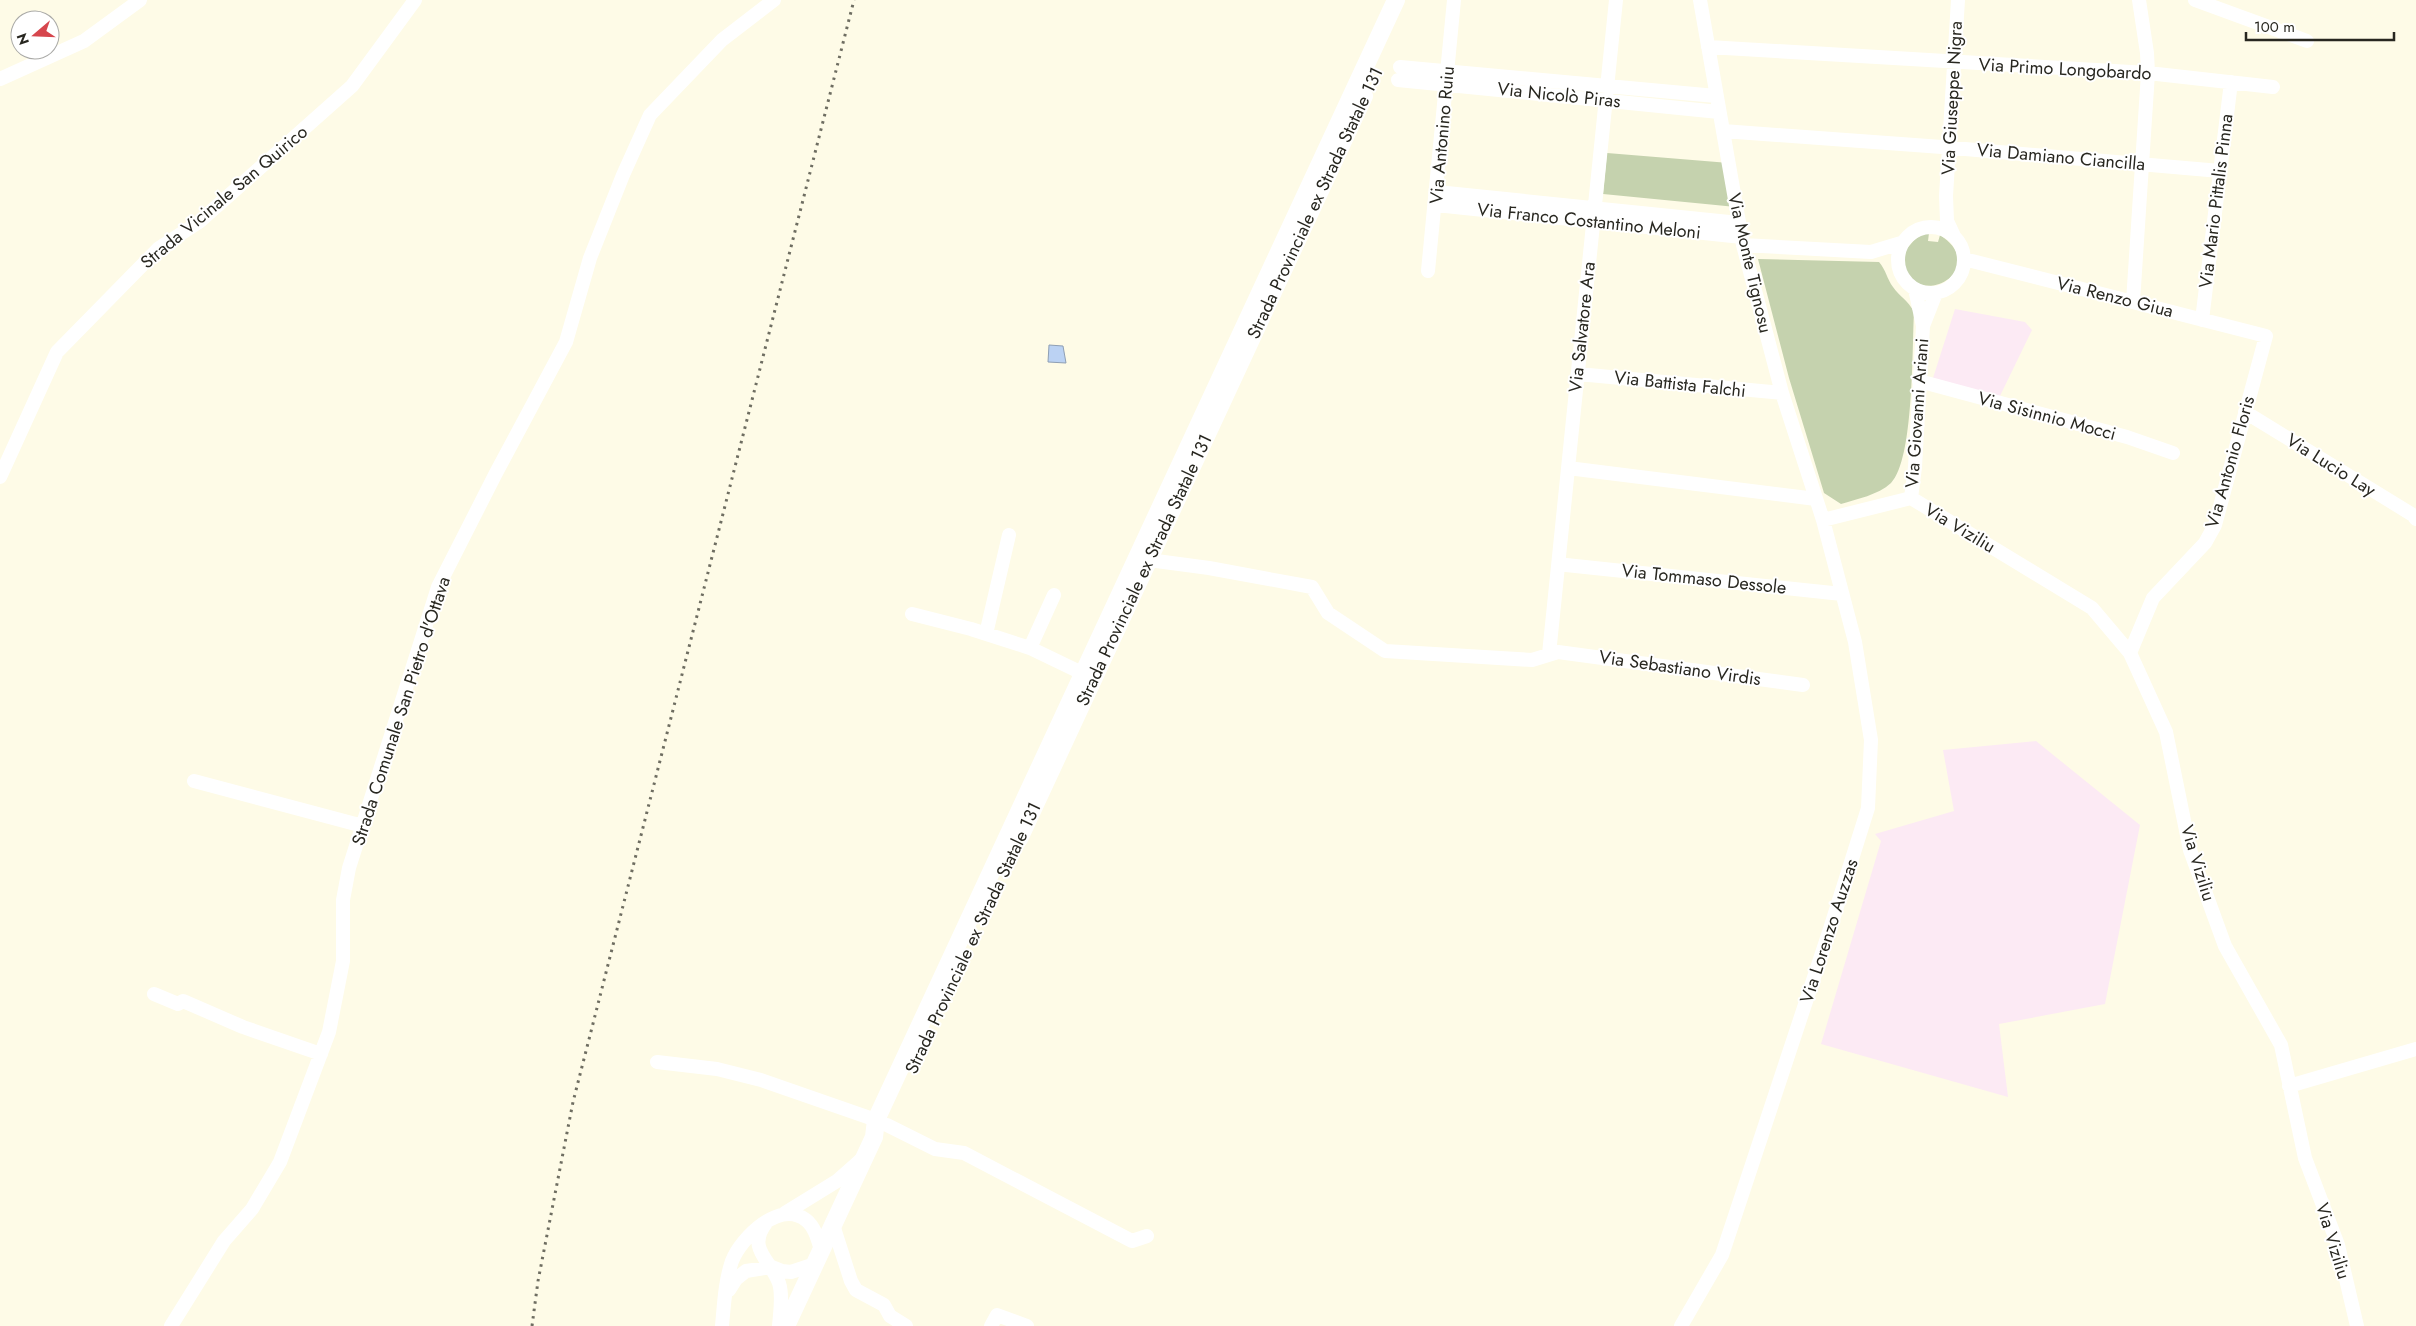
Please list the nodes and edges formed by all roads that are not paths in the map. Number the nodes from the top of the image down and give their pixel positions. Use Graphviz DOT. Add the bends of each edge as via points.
graph roads {
  1 [pos="140,0"];
  2 [pos="415,0"];
  3 [pos="774,0"];
  4 [pos="1396,0"];
  5 [pos="1409,0"];
  6 [pos="1454,0"];
  7 [pos="1616,0"];
  8 [pos="1622,0"];
  9 [pos="1700,0"];
  10 [pos="1958,0"];
  11 [pos="2139,0"];
  12 [pos="2195,0"];
  13 [pos="2215,3"];
  14 [pos="2307,41"];
  15 [pos="1708,47"];
  16 [pos="1955,63"];
  17 [pos="1399,73"];
  18 [pos="2148,73"];
  19 [pos="1447,77"];
  20 [pos="0,79"];
  21 [pos="2231,82"];
  22 [pos="1611,86"];
  23 [pos="2273,87"];
  24 [pos="1716,96"];
  25 [pos="1609,101"];
  26 [pos="1719,112"];
  27 [pos="1723,132"];
  28 [pos="1949,148"];
  29 [pos="2141,164"];
  30 [pos="2220,171"];
  31 [pos="1946,196"];
  32 [pos="1436,198"];
  33 [pos="1597,215"];
  34 [pos="1739,223"];
  35 [pos="1924,227"];
  36 [pos="1954,236"];
  37 [pos="1742,241"];
  38 [pos="1901,243"];
  39 [pos="1871,252"];
  40 [pos="1964,259"];
  41 [pos="1898,266"];
  42 [pos="1428,271"];
  43 [pos="1915,289"];
  44 [pos="1936,293"];
  45 [pos="2132,302"];
  46 [pos="2202,320"];
  47 [pos="1923,326"];
  48 [pos="2266,336"];
  49 [pos="1581,374"];
  50 [pos="1919,381"];
  51 [pos="1782,393"];
  52 [pos="2245,412"];
  53 [pos="2173,453"];
  54 [pos="1572,469"];
  55 [pos="0,477"];
  56 [pos="1911,498"];
  57 [pos="1816,499"];
  58 [pos="2416,519"];
  59 [pos="1823,520"];
  60 [pos="1009,535"];
  61 [pos="1148,560"];
  62 [pos="1566,565"];
  63 [pos="1842,594"];
  64 [pos="1054,595"];
  65 [pos="912,614"];
  66 [pos="986,634"];
  67 [pos="1030,648"];
  68 [pos="1553,653"];
  69 [pos="2130,654"];
  70 [pos="1082,674"];
  71 [pos="1803,685"];
  72 [pos="194,781"];
  73 [pos="363,826"];
  74 [pos="154,994"];
  75 [pos="2416,1049"];
  76 [pos="321,1054"];
  77 [pos="657,1062"];
  78 [pos="2289,1086"];
  79 [pos="881,1122"];
  80 [pos="865,1156"];
  81 [pos="785,1214"];
  82 [pos="767,1222"];
  83 [pos="833,1225"];
  84 [pos="1147,1236"];
  85 [pos="818,1257"];
  86 [pos="772,1267"];
  87 [pos="726,1295"];
  88 [pos="171,1326"];
  89 [pos="722,1326"];
  90 [pos="780,1326"];
  91 [pos="786,1326"];
  92 [pos="906,1326"];
  93 [pos="991,1326"];
  94 [pos="1027,1326"];
  95 [pos="1681,1326"];
  96 [pos="2357,1326"];
  1 -- 20 [label="street" via="84,41"];
  2 -- 55 [label="street, Strada Vicinale San Quirico" via="352,86 199,222 159,248 57,352"];
  3 -- 73 [label="street, Strada Comunale San Pietro d'Ottava" via="722,40 650,115 590,258 566,342 438,586"];
  4 -- 70 [label="main road, Strada Provinciale ex Strada Statale 131"];
  5 -- 61 [label="main road, Strada Provinciale ex Strada Statale 131"];
  6 -- 19 [label="street, Via Antonino Ruiu"];
  7 -- 22 [label="street, Via Salvatore Ara"];
  8 -- 22 [label="street, Via Salvatore Ara"];
  9 -- 15 [label="street, Via Monte Tignosu"];
  10 -- 16 [label="street, Via Giuseppe Nigra"];
  11 -- 18 [label="street"];
  12 -- 13 [label="street"];
  13 -- 14 [label="street"];
  15 -- 16 [label="street, Via Primo Longobardo"];
  15 -- 24 [label="street, Via Monte Tignosu"];
  16 -- 18 [label="street, Via Primo Longobardo"];
  16 -- 28 [label="street, Via Giuseppe Nigra"];
  17 -- 19 [label="street, Via Nicolò Piras"];
  18 -- 21 [label="street, Via Primo Longobardo"];
  18 -- 29 [label="street"];
  19 -- 22 [label="street, Via Nicolò Piras"];
  19 -- 25 [label="street, Via Nicolò Piras"];
  19 -- 32 [label="street, Via Antonino Ruiu"];
  21 -- 23 [label="street, Via Primo Longobardo"];
  21 -- 30 [label="street, Via Mario Pittalis Pinna"];
  22 -- 24 [label="street, Via Nicolò Piras"];
  22 -- 25 [label="street, Via Salvatore Ara"];
  24 -- 26 [label="street, Via Monte Tignosu"];
  25 -- 26 [label="street, Via Nicolò Piras"];
  25 -- 33 [label="street, Via Salvatore Ara"];
  26 -- 27 [label="street, Via Monte Tignosu"];
  27 -- 28 [label="street, Via Damiano Ciancilla"];
  27 -- 34 [label="street, Via Monte Tignosu"];
  28 -- 29 [label="street, Via Damiano Ciancilla"];
  28 -- 31 [label="street, Via Giuseppe Nigra"];
  29 -- 30 [label="street, Via Damiano Ciancilla"];
  29 -- 45 [label="street"];
  30 -- 46 [label="street, Via Mario Pittalis Pinna"];
  31 -- 35 [label="street, Via Giuseppe Nigra" via="1935,217"];
  31 -- 36 [label="street, Via Giuseppe Nigra" via="1947,221"];
  32 -- 33 [label="street, Via Franco Costantino Meloni"];
  32 -- 42 [label="street, Via Antonino Ruiu"];
  33 -- 34 [label="street, Via Franco Costantino Meloni"];
  33 -- 37 [label="street, Via Franco Costantino Meloni"];
  33 -- 49 [label="street, Via Salvatore Ara"];
  34 -- 37 [label="street, Via Monte Tignosu"];
  35 -- 36 [label="street" via="1940,228"];
  35 -- 38 [label="street"];
  36 -- 40 [label="street"];
  37 -- 39 [label="street, Via Franco Costantino Meloni"];
  37 -- 51 [label="street, Via Monte Tignosu"];
  38 -- 39 [label="street"];
  38 -- 41 [label="street"];
  39 -- 41 [label="street"];
  40 -- 44 [label="street" via="1959,277 1945,290"];
  40 -- 45 [label="street, Via Renzo Giua"];
  41 -- 43 [label="street" via="1904,279"];
  43 -- 44 [label="street"];
  43 -- 47 [label="street, Via Giovanni Ariani"];
  44 -- 47 [label="street, Via Giovanni Ariani"];
  45 -- 46 [label="street, Via Renzo Giua"];
  46 -- 48 [label="street, Via Renzo Giua"];
  47 -- 50 [label="street, Via Giovanni Ariani"];
  48 -- 52 [label="street, Via Antonio Floris"];
  49 -- 51 [label="street, Via Battista Falchi"];
  49 -- 54 [label="street, Via Salvatore Ara"];
  50 -- 53 [label="street, Via Sisinnio Mocci" via="2127,437"];
  50 -- 56 [label="street, Via Giovanni Ariani"];
  51 -- 57 [label="street, Via Monte Tignosu"];
  52 -- 58 [label="street, Via Lucio Lay"];
  52 -- 69 [label="street, Via Antonio Floris" via="2215,525 2205,543 2153,598"];
  54 -- 57 [label="street"];
  54 -- 62 [label="street, Via Salvatore Ara"];
  54 -- 68 [label="street, Via Salvatore Ara"];
  56 -- 59 [label="street, Via Giovanni Ariani"];
  56 -- 69 [label="street, Via Viziliu" via="2092,608"];
  57 -- 59 [label="street, Via Monte Tignosu"];
  59 -- 63 [label="street, Via Lorenzo Auzzas"];
  60 -- 66 [label="street"];
  61 -- 68 [label="street" via="1312,587 1328,612 1385,651 1532,660"];
  61 -- 79 [label="main road, Strada Provinciale ex Strada Statale 131"];
  62 -- 63 [label="street, Via Tommaso Dessole"];
  62 -- 68 [label="street, Via Salvatore Ara"];
  63 -- 95 [label="street, Via Lorenzo Auzzas" via="1855,642 1871,740 1868,808 1722,1255"];
  64 -- 67 [label="street"];
  65 -- 66 [label="street"];
  66 -- 67 [label="street"];
  67 -- 70 [label="street"];
  68 -- 71 [label="street, Via Sebastiano Virdis"];
  69 -- 78 [label="street, Via Viziliu" via="2166,732 2190,850 2225,946 2281,1045"];
  70 -- 79 [label="main road, Strada Provinciale ex Strada Statale 131"];
  72 -- 73 [label="street"];
  73 -- 76 [label="street, Strada Comunale San Pietro d'Ottava" via="349,868 343,900 343,961 329,1032"];
  74 -- 76 [label="street" via="178,1004 183,1001 243,1027"];
  75 -- 78 [label="street"];
  76 -- 88 [label="street, Strada Comunale San Pietro d'Ottava" via="280,1162 252,1209 224,1241"];
  77 -- 79 [label="street" via="717,1069 761,1080"];
  78 -- 96 [label="street, Via Viziliu" via="2305,1158 2338,1245"];
  79 -- 80 [label="main road, Strada Provinciale ex Strada Statale 131"];
  79 -- 84 [label="street" via="935,1149 964,1153 1132,1241"];
  80 -- 81 [label="street" via="837,1181"];
  80 -- 83 [label="main road, Strada Provinciale ex Strada Statale 131"];
  81 -- 82 [label="street"];
  81 -- 85 [label="street" via="797,1215 814,1229"];
  82 -- 86 [label="street" via="760,1234 759,1246 763,1258"];
  82 -- 87 [label="street" via="754,1230 732,1261"];
  83 -- 85 [label="main road, Strada Provinciale ex Strada Statale 131"];
  83 -- 92 [label="street" via="856,1290 884,1305 890,1316"];
  85 -- 86 [label="street" via="788,1272"];
  85 -- 91 [label="main road, Strada Provinciale ex Strada Statale 131"];
  86 -- 87 [label="street" via="746,1271 736,1279"];
  86 -- 90 [label="street" via="780,1288"];
  87 -- 89 [label="street"];
  93 -- 94 [label="street" via="997,1315"];
}
